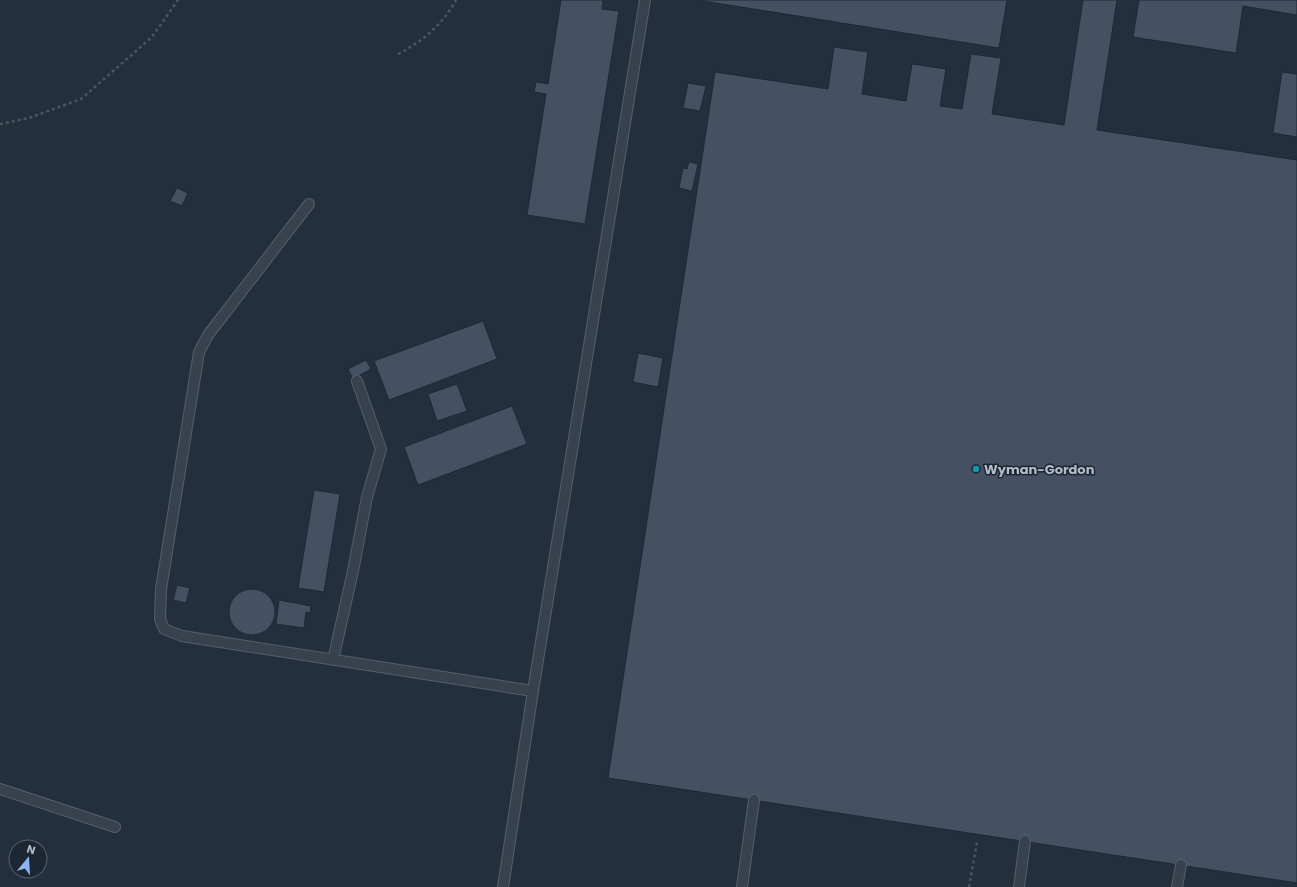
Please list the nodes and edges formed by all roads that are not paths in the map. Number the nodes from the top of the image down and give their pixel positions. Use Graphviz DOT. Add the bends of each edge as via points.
graph roads {
  1 [pos="645,0"];
  2 [pos="309,204"];
  3 [pos="357,381"];
  4 [pos="333,660"];
  5 [pos="533,691"];
  6 [pos="0,789"];
  7 [pos="754,800"];
  8 [pos="115,827"];
  9 [pos="1025,841"];
  10 [pos="1180,865"];
  11 [pos="506,887"];
  12 [pos="742,887"];
  13 [pos="1019,887"];
  14 [pos="1177,887"];
  1 -- 5 [label="lane"];
  2 -- 4 [label="lane" via="208,335 199,352 161,589 160,619 164,629 182,636"];
  3 -- 4 [label="lane" via="381,449 367,497"];
  4 -- 5 [label="lane"];
  5 -- 11 [label="lane"];
  6 -- 8 [label="lane"];
  7 -- 12 [label="lane"];
  9 -- 13 [label="lane"];
  10 -- 14 [label="lane"];
}
